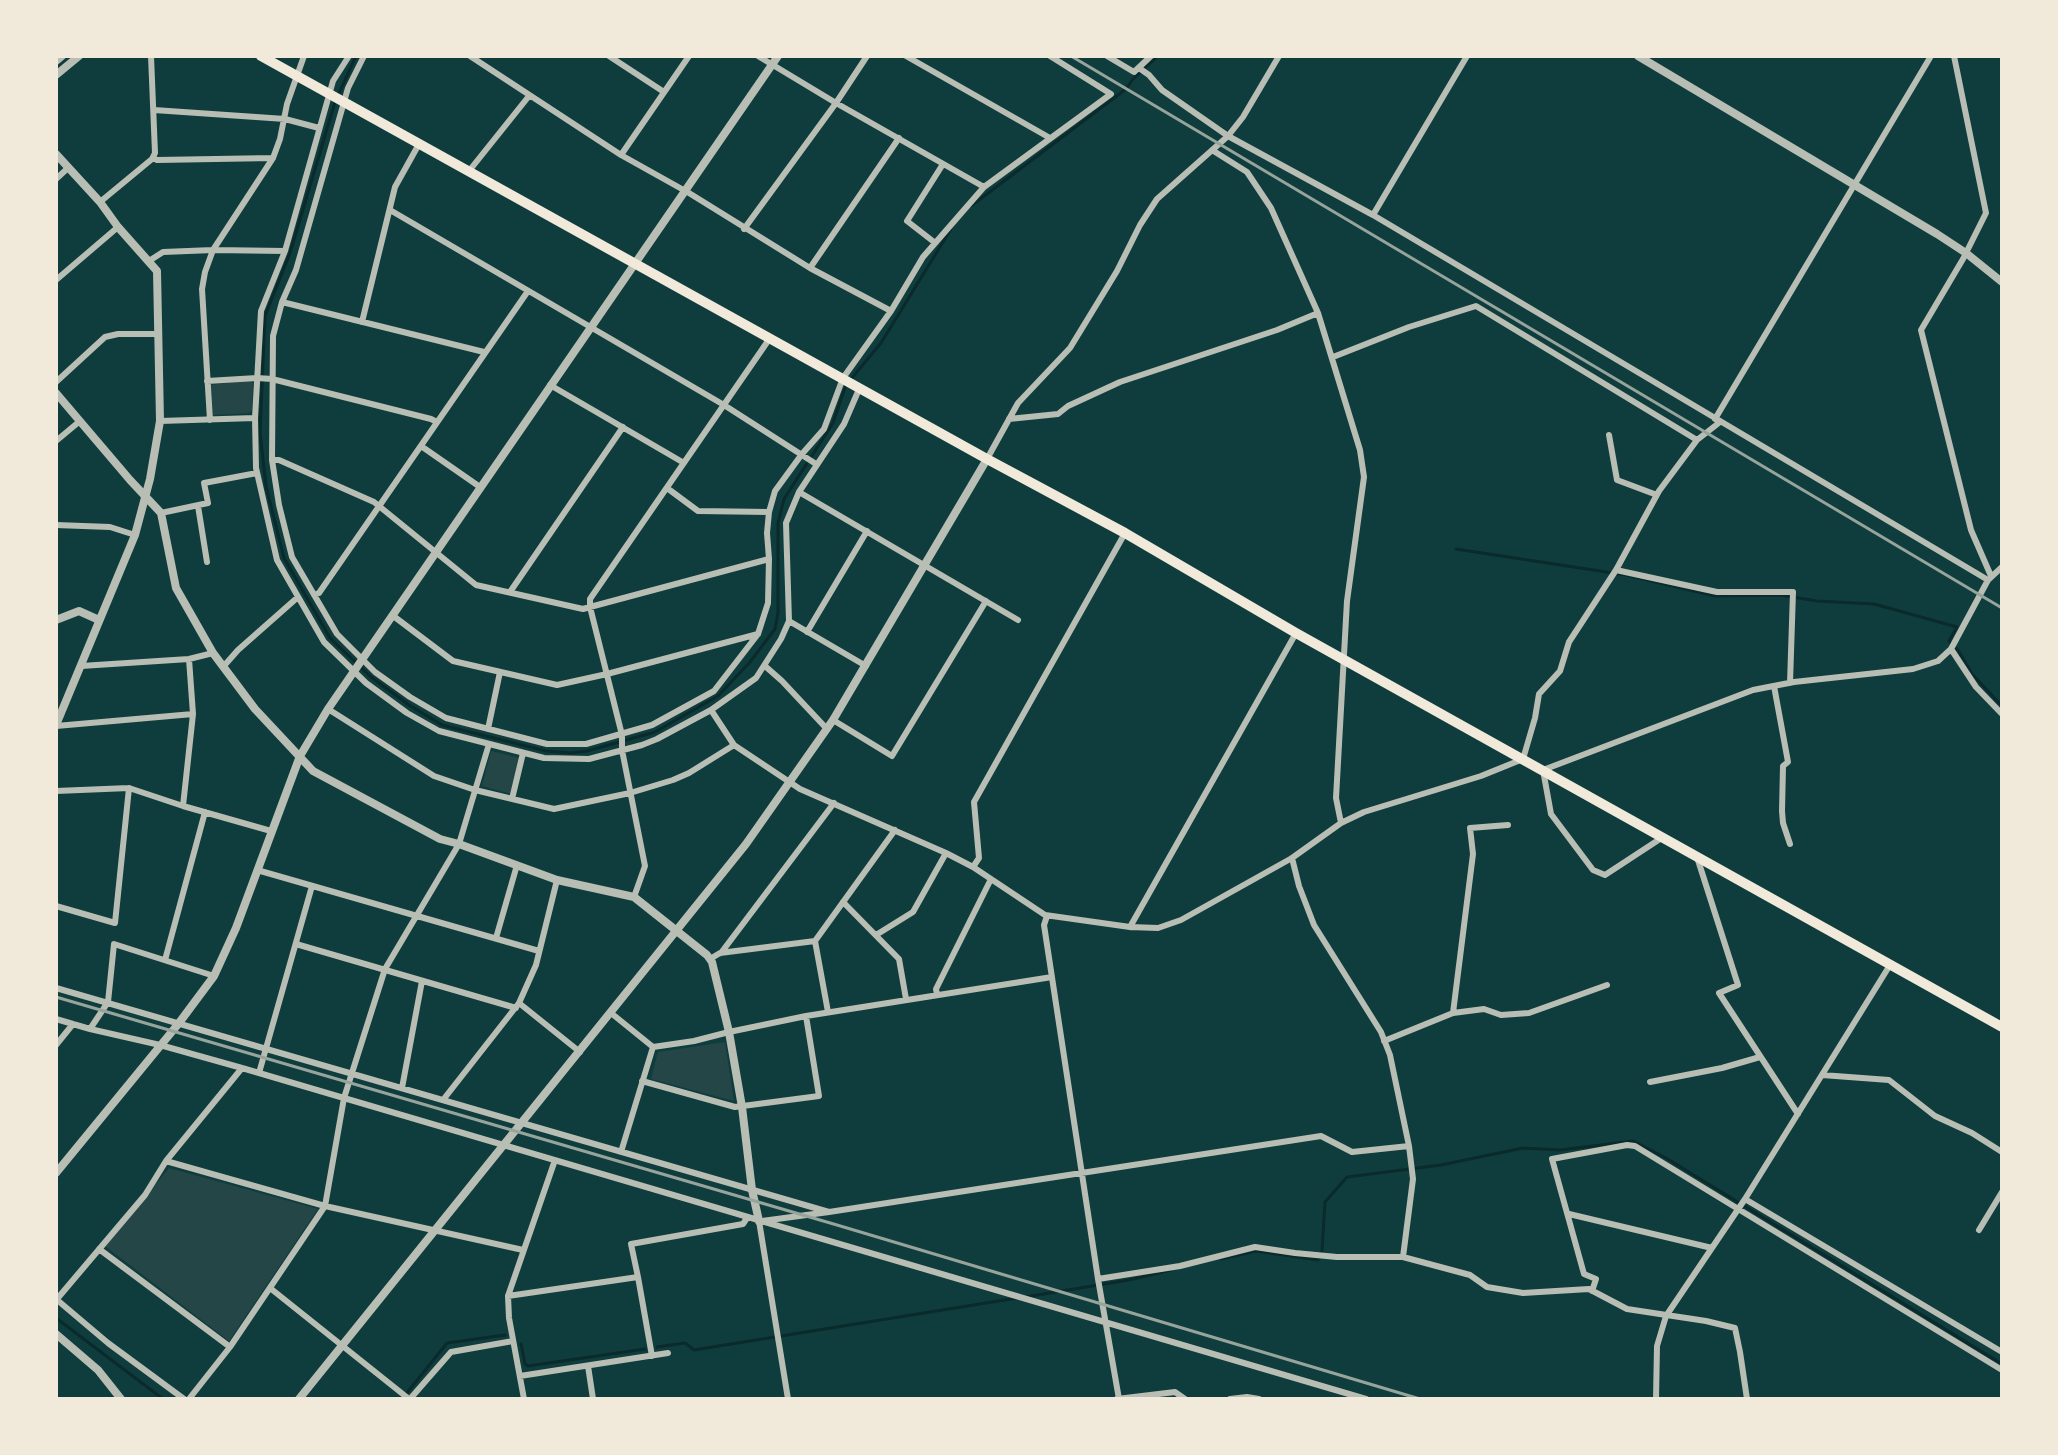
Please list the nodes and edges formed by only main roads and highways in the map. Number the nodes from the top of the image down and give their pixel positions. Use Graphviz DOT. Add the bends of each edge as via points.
graph roads {
  1 [pos="261,56"];
  2 [pos="2002,1027"];
  1 -- 2 [label="highway" via="1125,533"];
}
